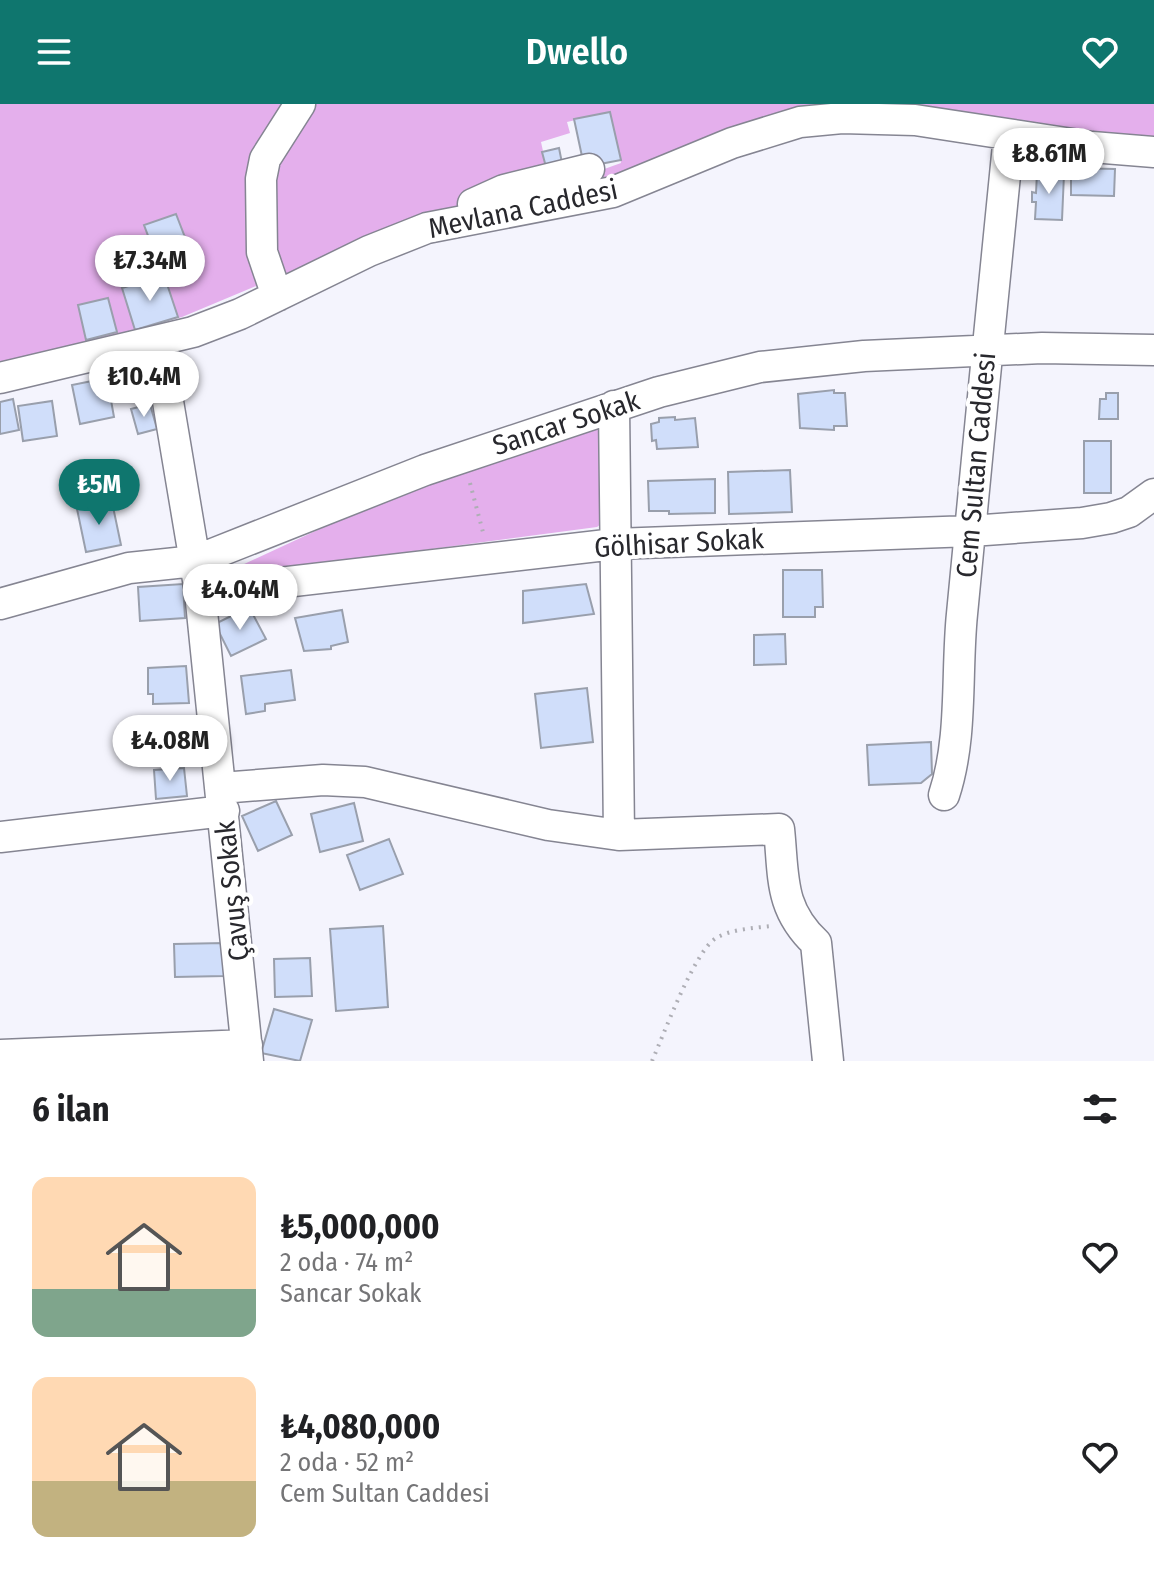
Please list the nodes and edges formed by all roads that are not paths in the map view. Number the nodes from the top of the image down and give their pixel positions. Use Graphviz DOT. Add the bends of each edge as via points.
graph roads {
  1 [pos="300,104"];
  2 [pos="1009,135"];
  3 [pos="1154,152"];
  4 [pos="589,169"];
  5 [pos="462,219"];
  6 [pos="277,296"];
  7 [pos="158,342"];
  8 [pos="1154,350"];
  9 [pos="986,351"];
  10 [pos="0,378"];
  11 [pos="614,406"];
  12 [pos="1154,494"];
  13 [pos="971,531"];
  14 [pos="615,544"];
  15 [pos="195,561"];
  16 [pos="200,592"];
  17 [pos="0,604"];
  18 [pos="944,795"];
  19 [pos="222,799"];
  20 [pos="619,835"];
  21 [pos="0,837"];
  22 [pos="248,1053"];
  23 [pos="0,1055"];
  24 [pos="828,1061"];
  1 -- 6 [label="street" via="265,159 261,179 262,252"];
  2 -- 3 [label="street, Mevlana Caddesi"];
  2 -- 5 [label="street, Mevlana Caddesi" via="915,120 800,122 732,143 613,192"];
  2 -- 9 [label="street, Cem Sultan Caddesi"];
  4 -- 5 [label="street" via="492,193 473,204"];
  5 -- 6 [label="street, Mevlana Caddesi" via="411,233"];
  6 -- 7 [label="street, Mevlana Caddesi"];
  7 -- 10 [label="street, Mevlana Caddesi"];
  7 -- 15 [label="street, Çavuş Sokak"];
  8 -- 9 [label="street, Sancar Sokak"];
  9 -- 11 [label="street, Sancar Sokak" via="788,362"];
  9 -- 13 [label="street, Cem Sultan Caddesi"];
  11 -- 14 [label="street"];
  11 -- 15 [label="street, Sancar Sokak" via="340,501"];
  12 -- 13 [label="street, Gölhisar Sokak" via="1111,518"];
  13 -- 14 [label="street, Gölhisar Sokak"];
  13 -- 18 [label="street, Cem Sultan Caddesi" via="954,753"];
  14 -- 16 [label="street, Gölhisar Sokak"];
  14 -- 20 [label="street"];
  15 -- 16 [label="street, Çavuş Sokak"];
  15 -- 17 [label="street, Sancar Sokak" via="129,568"];
  16 -- 19 [label="street, Çavuş Sokak"];
  19 -- 20 [label="street" via="323,780 365,782 548,825"];
  19 -- 21 [label="street"];
  19 -- 22 [label="street, Çavuş Sokak"];
  20 -- 24 [label="street" via="779,829 789,911 816,943"];
  22 -- 23 [label="street"];
}
